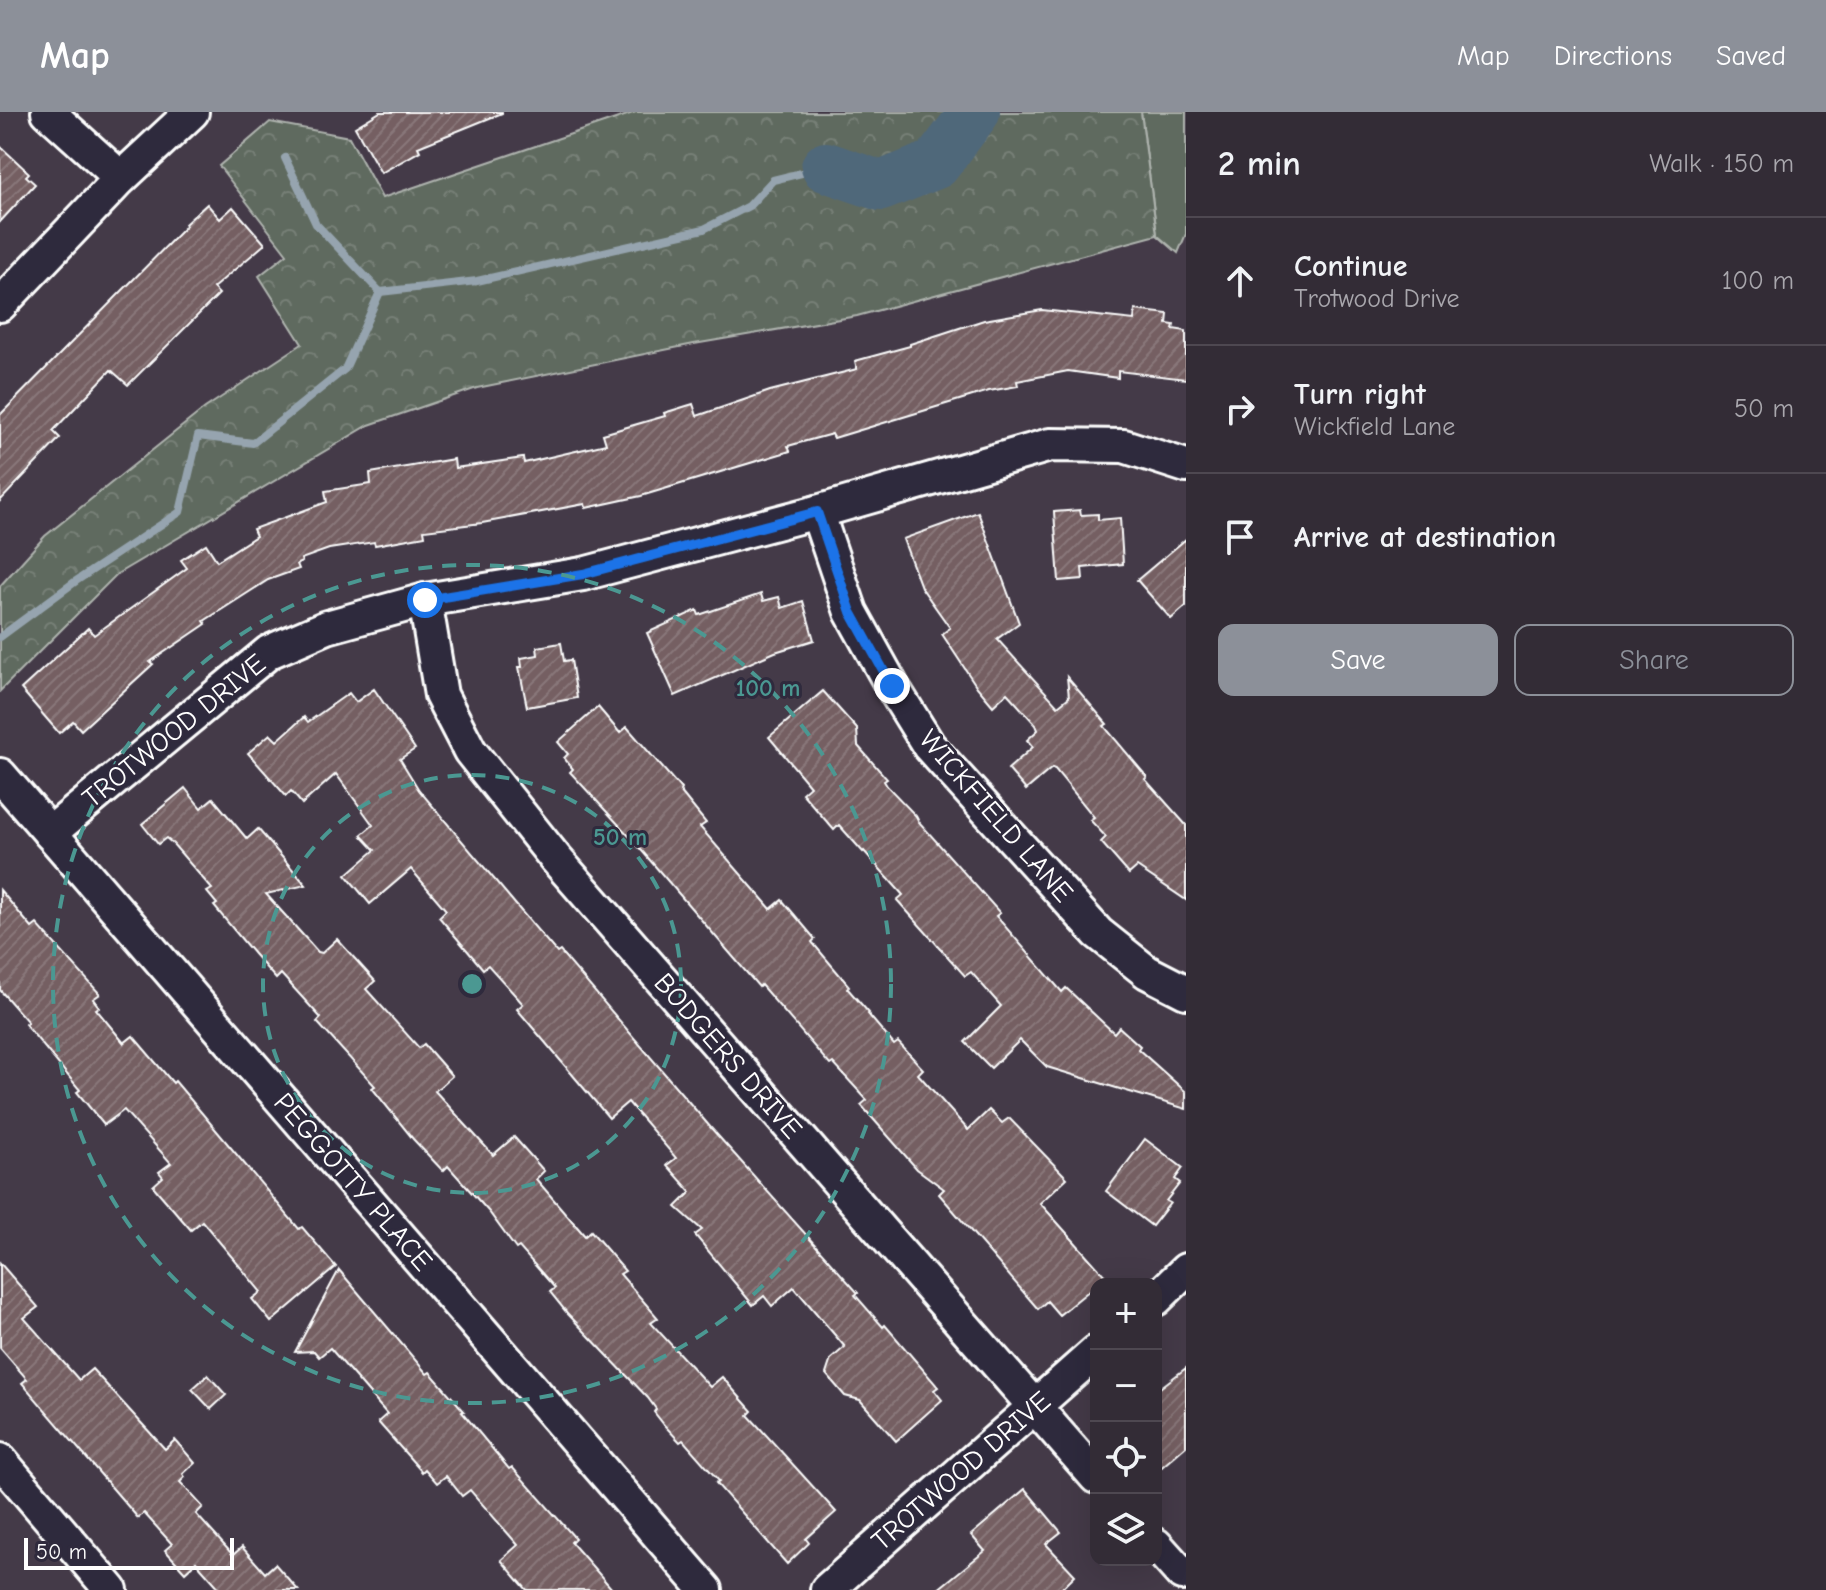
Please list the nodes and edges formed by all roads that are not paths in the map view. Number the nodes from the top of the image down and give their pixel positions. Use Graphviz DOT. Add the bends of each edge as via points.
graph roads {
  1 [pos="48,112"];
  2 [pos="192,112"];
  3 [pos="121,178"];
  4 [pos="0,305"];
  5 [pos="1186,466"];
  6 [pos="817,512"];
  7 [pos="425,600"];
  8 [pos="0,775"];
  9 [pos="50,833"];
  10 [pos="1186,992"];
  11 [pos="1186,1270"];
  12 [pos="1162,1293"];
  13 [pos="1090,1357"];
  14 [pos="1034,1407"];
  15 [pos="0,1460"];
  16 [pos="1090,1470"];
  17 [pos="1162,1552"];
  18 [pos="1182,1574"];
  19 [pos="111,1590"];
  20 [pos="706,1590"];
  21 [pos="827,1590"];
  1 -- 3 [label="street"];
  2 -- 3 [label="street"];
  3 -- 4 [label="street"];
  5 -- 6 [label="street, TROTWOOD DRIVE" via="1124,446 1050,445"];
  6 -- 7 [label="street, TROTWOOD DRIVE" via="583,574"];
  6 -- 10 [label="street, WICKFIELD LANE" via="851,612 929,746 1098,933 1147,972"];
  7 -- 9 [label="street, TROTWOOD DRIVE" via="327,627 269,652"];
  7 -- 14 [label="street, BODGERS DRIVE" via="441,695 470,751 556,859"];
  8 -- 9 [label="street, PEGGOTTY PLACE"];
  9 -- 20 [label="street, PEGGOTTY PLACE"];
  11 -- 12 [label="street"];
  13 -- 14 [label="street, TROTWOOD DRIVE"];
  14 -- 16 [label="street, BODGERS DRIVE"];
  14 -- 21 [label="street, TROTWOOD DRIVE"];
  15 -- 19 [label="street"];
  17 -- 18 [label="street"];
}
